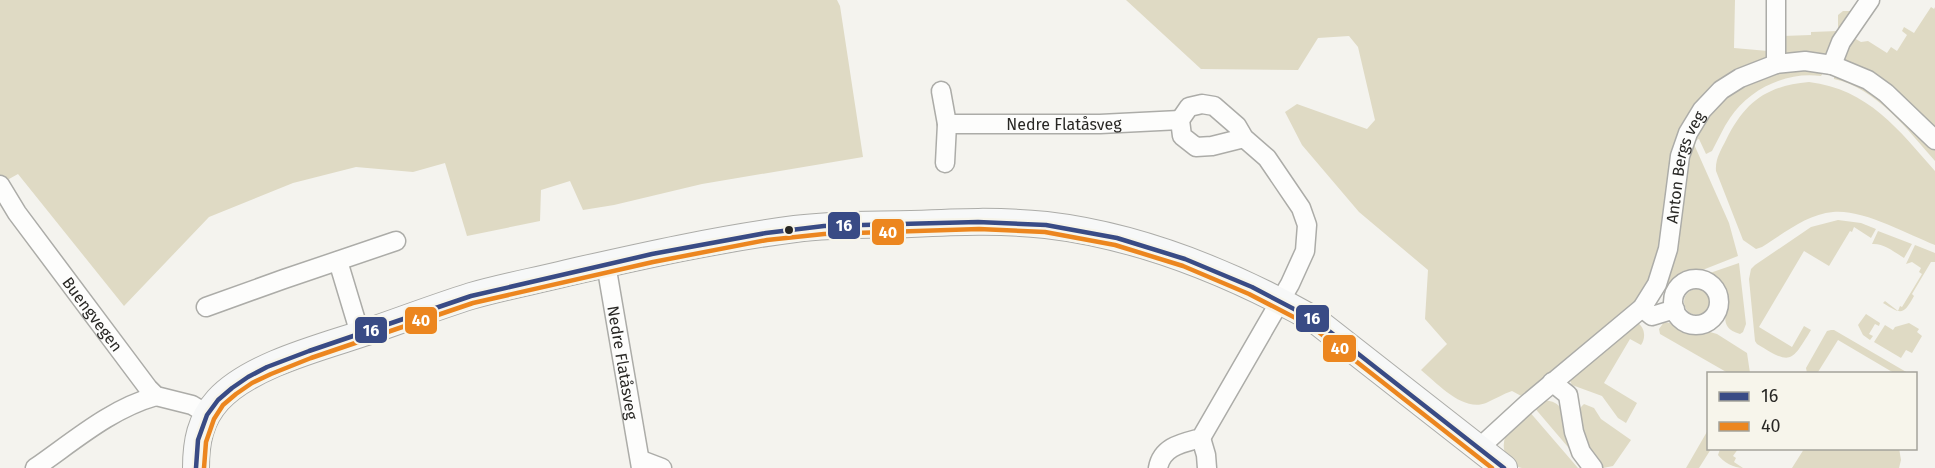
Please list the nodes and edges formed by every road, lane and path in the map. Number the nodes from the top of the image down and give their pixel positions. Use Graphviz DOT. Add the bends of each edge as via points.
graph roads {
  1 [pos="1776,0"];
  2 [pos="1870,0"];
  3 [pos="1776,64"];
  4 [pos="1832,65"];
  5 [pos="941,91"];
  6 [pos="1180,120"];
  7 [pos="947,124"];
  8 [pos="1244,138"];
  9 [pos="1935,140"];
  10 [pos="945,163"];
  11 [pos="0,185"];
  12 [pos="396,241"];
  13 [pos="338,261"];
  14 [pos="606,264"];
  15 [pos="1281,301"];
  16 [pos="206,307"];
  17 [pos="1642,308"];
  18 [pos="1675,309"];
  19 [pos="360,334"];
  20 [pos="1552,382"];
  21 [pos="156,396"];
  22 [pos="207,414"];
  23 [pos="1202,438"];
  24 [pos="1479,448"];
  25 [pos="641,464"];
  26 [pos="35,468"];
  27 [pos="196,468"];
  28 [pos="662,468"];
  29 [pos="1158,468"];
  30 [pos="1207,468"];
  31 [pos="1504,468"];
  32 [pos="1593,468"];
  1 -- 3 [label="street"];
  2 -- 4 [label="street" via="1841,42"];
  3 -- 4 [label="street, Anton Bergs veg" via="1804,61"];
  3 -- 17 [label="street, Anton Bergs veg" via="1721,90 1688,133 1680,156 1668,249 1658,284"];
  4 -- 9 [label="street, Anton Bergs veg" via="1868,80 1886,93"];
  5 -- 7 [label="street"];
  6 -- 7 [label="street, Nedre Flatåsveg"];
  6 -- 8 [label="street" via="1182,136 1196,147"];
  6 -- 8 [label="street" via="1189,106 1214,105"];
  7 -- 10 [label="street"];
  8 -- 15 [label="street" via="1267,158 1301,208 1307,225 1305,251"];
  11 -- 21 [label="street, Buengvegen"];
  12 -- 13 [label="street"];
  13 -- 16 [label="street"];
  13 -- 19 [label="street"];
  14 -- 15 [label="street" via="798,229 1001,222 1047,225 1113,237 1192,261"];
  14 -- 19 [label="street" via="474,295"];
  14 -- 25 [label="street, Nedre Flatåsveg"];
  15 -- 23 [label="street"];
  15 -- 24 [label="street" via="1315,320"];
  17 -- 18 [label="street" via="1652,316"];
  17 -- 20 [label="street"];
  19 -- 22 [label="street" via="257,373 235,385"];
  20 -- 24 [label="street"];
  20 -- 32 [label="street" via="1568,395 1574,432 1581,452"];
  21 -- 22 [label="street" via="192,405"];
  21 -- 26 [label="street" via="115,412"];
  22 -- 27 [label="street" via="199,432"];
  23 -- 29 [label="street" via="1169,448"];
  23 -- 30 [label="street"];
  24 -- 31 [label="street"];
  25 -- 28 [label="street, Nedre Flatåsveg"];
}
